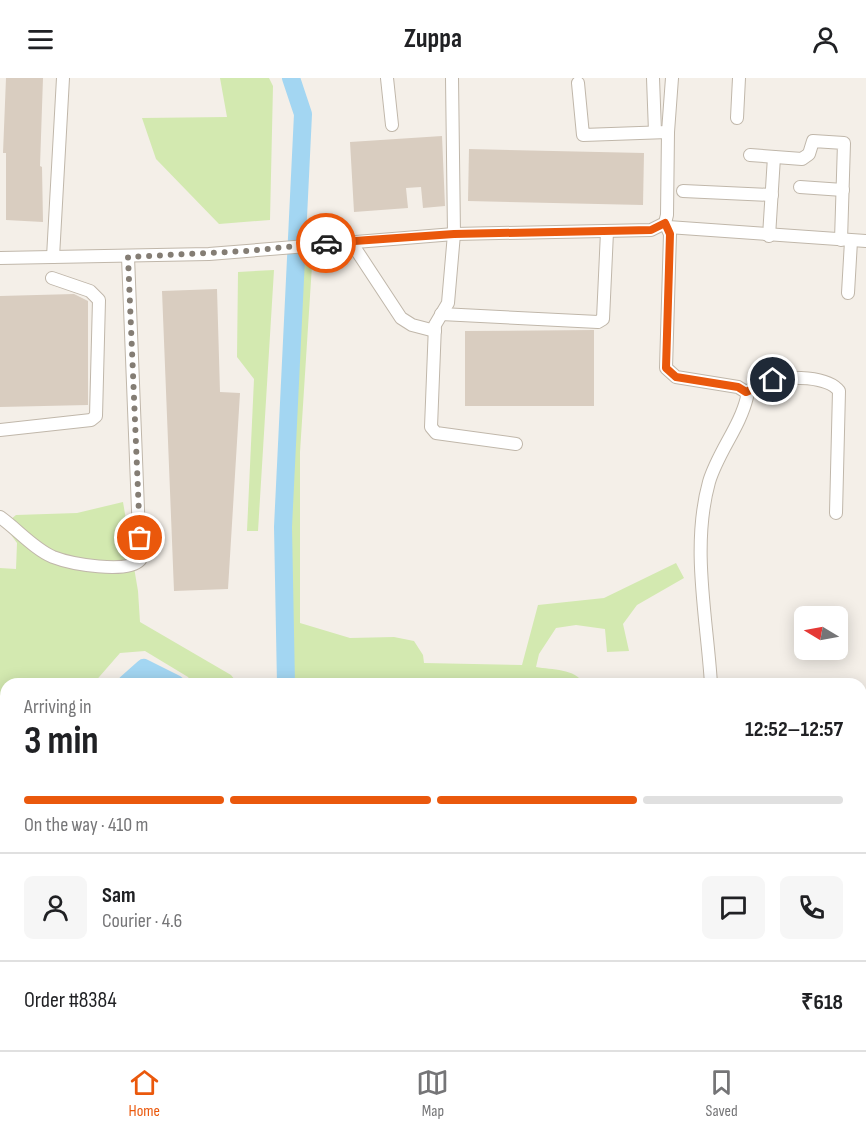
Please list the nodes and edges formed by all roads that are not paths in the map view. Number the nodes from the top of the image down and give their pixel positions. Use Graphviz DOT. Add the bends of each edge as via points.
graph roads {
  1 [pos="63,78"];
  2 [pos="387,78"];
  3 [pos="452,78"];
  4 [pos="653,78"];
  5 [pos="672,78"];
  6 [pos="739,78"];
  7 [pos="579,83"];
  8 [pos="737,118"];
  9 [pos="392,125"];
  10 [pos="654,132"];
  11 [pos="668,132"];
  12 [pos="750,155"];
  13 [pos="774,157"];
  14 [pos="800,187"];
  15 [pos="843,190"];
  16 [pos="683,191"];
  17 [pos="771,195"];
  18 [pos="667,225"];
  19 [pos="607,231"];
  20 [pos="454,234"];
  21 [pos="769,236"];
  22 [pos="846,240"];
  23 [pos="866,241"];
  24 [pos="351,242"];
  25 [pos="52,257"];
  26 [pos="128,257"];
  27 [pos="0,258"];
  28 [pos="52,278"];
  29 [pos="848,293"];
  30 [pos="441,314"];
  31 [pos="435,331"];
  32 [pos="746,392"];
  33 [pos="0,430"];
  34 [pos="516,444"];
  35 [pos="836,513"];
  36 [pos="0,517"];
  37 [pos="710,678"];
  1 -- 25 [label="street"];
  2 -- 9 [label="street"];
  3 -- 20 [label="street"];
  4 -- 10 [label="street"];
  5 -- 11 [label="street"];
  6 -- 8 [label="street"];
  7 -- 10 [label="street" via="583,135"];
  10 -- 11 [label="street"];
  11 -- 18 [label="street"];
  12 -- 13 [label="street"];
  13 -- 15 [label="street" via="802,159 809,154 813,141 841,141 845,146"];
  13 -- 17 [label="street"];
  14 -- 15 [label="street"];
  15 -- 22 [label="street"];
  16 -- 17 [label="street"];
  17 -- 21 [label="street"];
  18 -- 19 [label="street" via="651,230"];
  18 -- 21 [label="street"];
  18 -- 32 [label="street" via="670,234 666,368 676,377 738,387"];
  19 -- 20 [label="street"];
  19 -- 30 [label="street" via="603,319 598,322"];
  20 -- 24 [label="street"];
  20 -- 30 [label="street" via="448,303"];
  21 -- 22 [label="street"];
  22 -- 23 [label="street"];
  22 -- 29 [label="street"];
  24 -- 26 [label="street"];
  24 -- 31 [label="street" via="401,318"];
  25 -- 26 [label="street"];
  25 -- 27 [label="street"];
  26 -- 36 [label="street" via="140,560 136,565 121,568 53,556"];
  28 -- 33 [label="street" via="90,291 99,300 96,416 92,420"];
  30 -- 31 [label="street"];
  31 -- 34 [label="street" via="431,422 434,431"];
  32 -- 35 [label="street" via="783,378 824,381 839,391"];
  32 -- 37 [label="street" via="745,404 709,483 702,531 700,558"];
}
